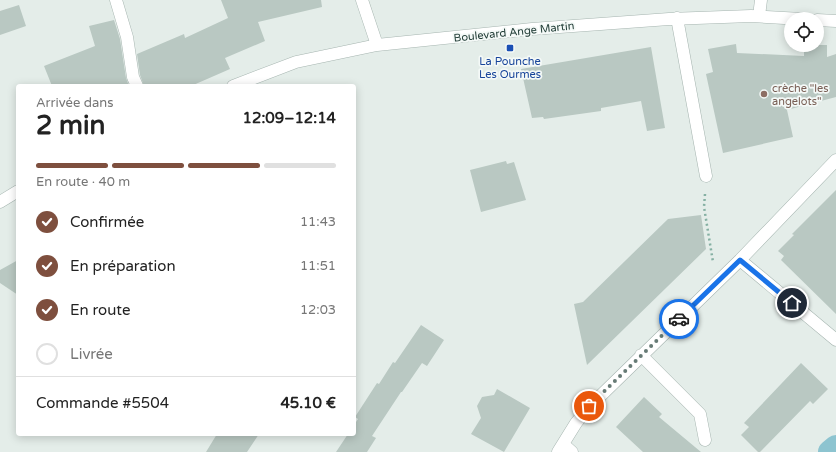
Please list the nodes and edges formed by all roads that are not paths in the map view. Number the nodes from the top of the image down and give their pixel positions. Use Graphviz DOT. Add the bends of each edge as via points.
graph roads {
  1 [pos="116,0"];
  2 [pos="362,0"];
  3 [pos="761,0"];
  4 [pos="759,16"];
  5 [pos="677,18"];
  6 [pos="784,18"];
  7 [pos="824,20"];
  8 [pos="836,21"];
  9 [pos="377,45"];
  10 [pos="136,84"];
  11 [pos="238,84"];
  12 [pos="836,160"];
  13 [pos="706,176"];
  14 [pos="16,192"];
  15 [pos="0,202"];
  16 [pos="740,260"];
  17 [pos="836,340"];
  18 [pos="641,355"];
  19 [pos="705,440"];
  20 [pos="564,449"];
  1 -- 10 [label="street" via="127,37"];
  2 -- 9 [label="street"];
  3 -- 4 [label="street"];
  4 -- 5 [label="street, Boulevard Ange Martin"];
  4 -- 6 [label="street, Boulevard Ange Martin"];
  5 -- 9 [label="street, Boulevard Ange Martin" via="532,29"];
  5 -- 13 [label="street"];
  7 -- 8 [label="street"];
  9 -- 11 [label="street, Boulevard Ange Martin" via="296,62"];
  12 -- 16 [label="street"];
  14 -- 15 [label="street"];
  16 -- 17 [label="street"];
  16 -- 18 [label="street"];
  18 -- 19 [label="street" via="700,414"];
  18 -- 20 [label="street" via="589,406"];
}
